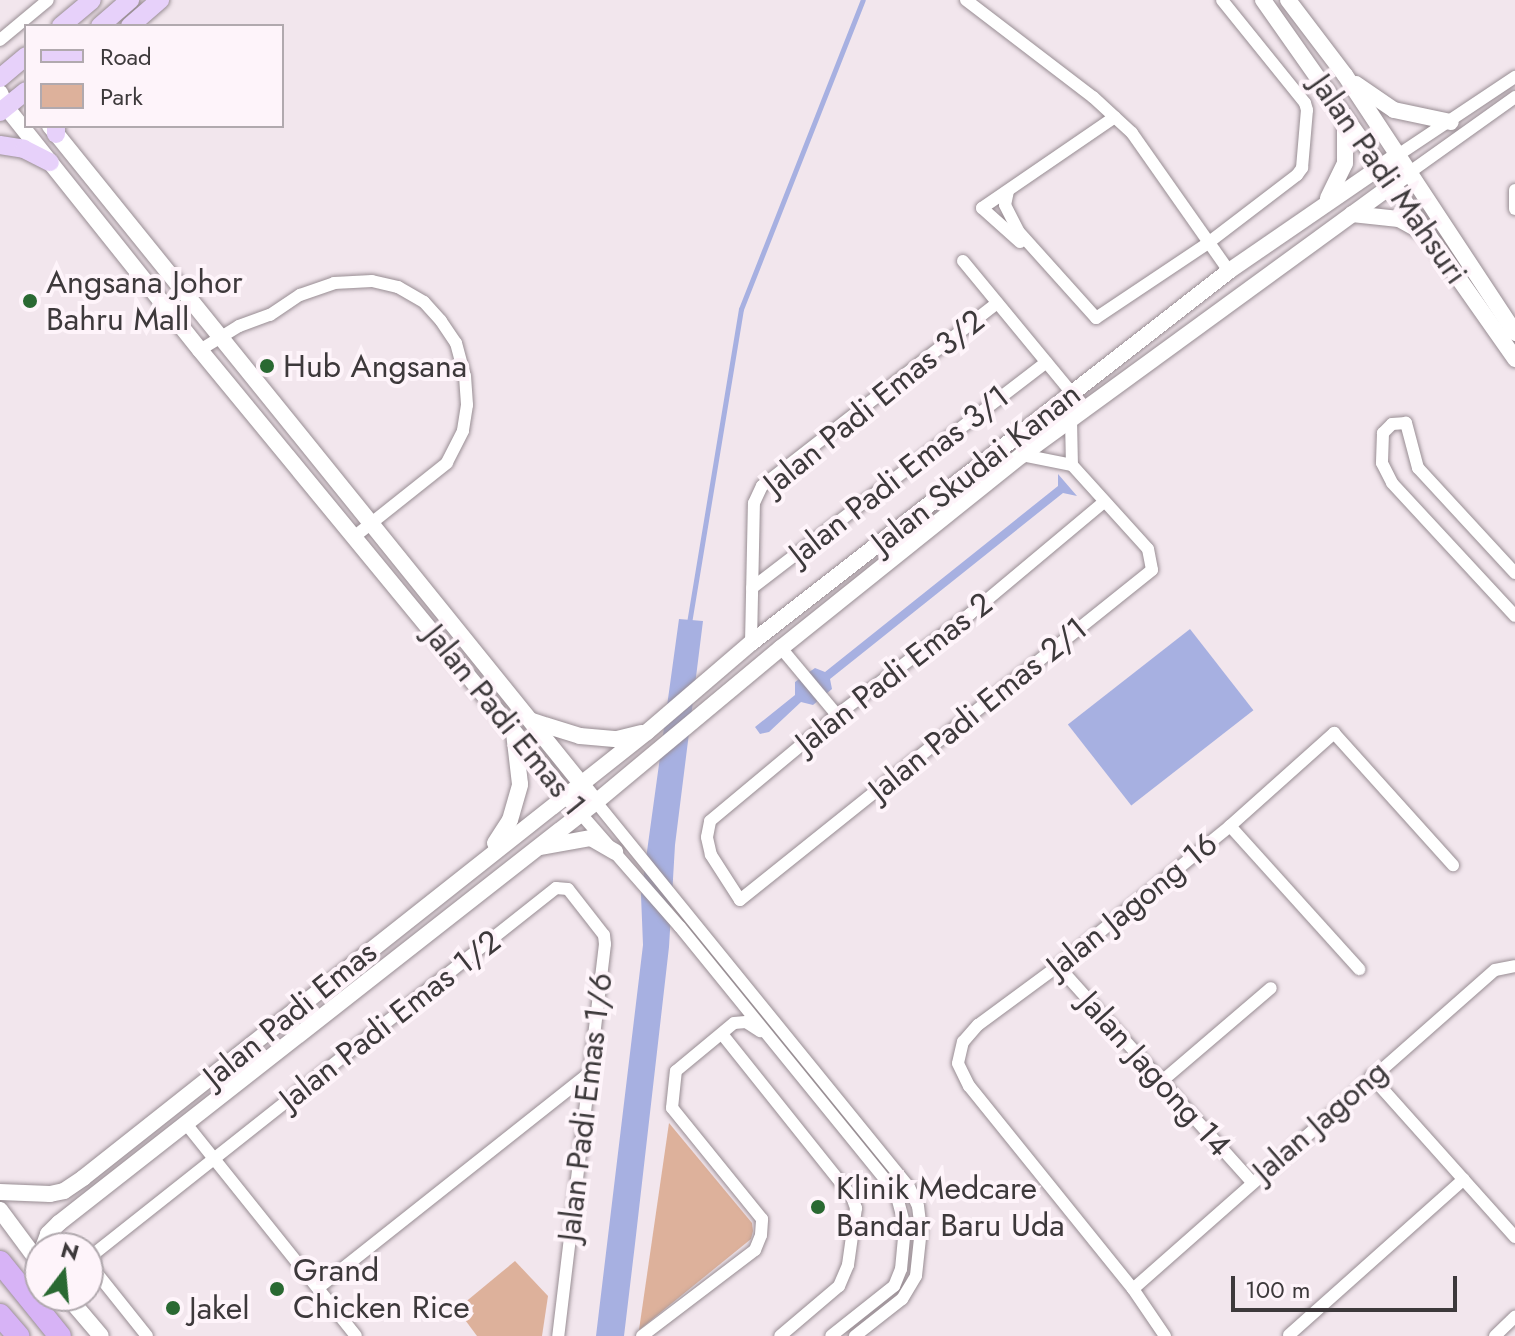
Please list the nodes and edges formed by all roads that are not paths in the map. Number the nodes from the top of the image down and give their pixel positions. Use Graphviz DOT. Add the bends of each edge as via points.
graph roads {
  1 [pos="48,0"];
  2 [pos="92,0"];
  3 [pos="130,0"];
  4 [pos="160,0"];
  5 [pos="966,0"];
  6 [pos="1222,0"];
  7 [pos="1263,0"];
  8 [pos="1288,0"];
  9 [pos="63,24"];
  10 [pos="102,24"];
  11 [pos="132,24"];
  12 [pos="0,40"];
  13 [pos="24,59"];
  14 [pos="1345,75"];
  15 [pos="1515,77"];
  16 [pos="2,89"];
  17 [pos="24,93"];
  18 [pos="24,93"];
  19 [pos="1515,97"];
  20 [pos="1345,116"];
  21 [pos="1115,117"];
  22 [pos="24,122"];
  23 [pos="1451,122"];
  24 [pos="28,128"];
  25 [pos="54,129"];
  26 [pos="0,145"];
  27 [pos="1398,155"];
  28 [pos="50,162"];
  29 [pos="1381,165"];
  30 [pos="1410,172"];
  31 [pos="1394,183"];
  32 [pos="1515,190"];
  33 [pos="1008,191"];
  34 [pos="1324,205"];
  35 [pos="1515,209"];
  36 [pos="1352,214"];
  37 [pos="1433,239"];
  38 [pos="1208,243"];
  39 [pos="963,261"];
  40 [pos="1043,262"];
  41 [pos="1229,271"];
  42 [pos="997,303"];
  43 [pos="1515,333"];
  44 [pos="218,336"];
  45 [pos="200,350"];
  46 [pos="1515,359"];
  47 [pos="1046,362"];
  48 [pos="1072,394"];
  49 [pos="1078,414"];
  50 [pos="1022,455"];
  51 [pos="1072,465"];
  52 [pos="1104,502"];
  53 [pos="371,524"];
  54 [pos="354,537"];
  55 [pos="1515,573"];
  56 [pos="752,588"];
  57 [pos="1515,616"];
  58 [pos="751,643"];
  59 [pos="781,648"];
  60 [pos="837,715"];
  61 [pos="530,720"];
  62 [pos="651,728"];
  63 [pos="514,731"];
  64 [pos="581,783"];
  65 [pos="566,795"];
  66 [pos="596,802"];
  67 [pos="581,814"];
  68 [pos="1230,826"];
  69 [pos="535,848"];
  70 [pos="615,852"];
  71 [pos="711,855"];
  72 [pos="485,857"];
  73 [pos="1453,865"];
  74 [pos="568,889"];
  75 [pos="1058,966"];
  76 [pos="1515,966"];
  77 [pos="1359,969"];
  78 [pos="1271,988"];
  79 [pos="729,989"];
  80 [pos="734,1023"];
  81 [pos="722,1034"];
  82 [pos="769,1038"];
  83 [pos="587,1075"];
  84 [pos="1371,1076"];
  85 [pos="1162,1081"];
  86 [pos="187,1125"];
  87 [pos="214,1159"];
  88 [pos="1464,1179"];
  89 [pos="1251,1181"];
  90 [pos="0,1192"];
  91 [pos="0,1210"];
  92 [pos="50,1232"];
  93 [pos="1515,1237"];
  94 [pos="24,1242"];
  95 [pos="0,1262"];
  96 [pos="318,1288"];
  97 [pos="1133,1289"];
  98 [pos="81,1312"];
  99 [pos="0,1315"];
  100 [pos="1515,1317"];
  101 [pos="1289,1335"];
  102 [pos="18,1336"];
  103 [pos="60,1336"];
  104 [pos="101,1336"];
  105 [pos="147,1336"];
  106 [pos="356,1336"];
  107 [pos="558,1336"];
  108 [pos="642,1336"];
  109 [pos="780,1336"];
  110 [pos="831,1336"];
  111 [pos="855,1336"];
  112 [pos="1165,1336"];
  113 [pos="1495,1336"];
  1 -- 12 [label="street"];
  2 -- 9 [label="main road"];
  3 -- 10 [label="main road"];
  4 -- 11 [label="main road"];
  5 -- 21 [label="street"];
  6 -- 38 [label="street" via="1307,110 1297,175"];
  7 -- 20 [label="street, Jalan Padi Mahsuri"];
  8 -- 14 [label="street, Jalan Padi Mahsuri"];
  13 -- 16 [label="main road"];
  14 -- 23 [label="street" via="1394,110"];
  14 -- 27 [label="street, Jalan Padi Mahsuri"];
  15 -- 23 [label="street"];
  16 -- 17 [label="main road"];
  16 -- 18 [label="street"];
  16 -- 22 [label="street, Jalan Padi Emas 1"];
  19 -- 30 [label="street"];
  20 -- 29 [label="street, Jalan Padi Mahsuri"];
  20 -- 34 [label="street" via="1345,163"];
  21 -- 33 [label="street"];
  21 -- 38 [label="street" via="1132,133"];
  23 -- 27 [label="street"];
  24 -- 28 [label="street, Jalan Padi Emas 1"];
  25 -- 44 [label="street, Jalan Padi Emas 1"];
  26 -- 28 [label="main road"];
  27 -- 29 [label="street, Jalan Skudai Kanan"];
  27 -- 30 [label="street, Jalan Padi Mahsuri"];
  28 -- 45 [label="street, Jalan Padi Emas 1"];
  29 -- 31 [label="street, Jalan Padi Mahsuri"];
  29 -- 34 [label="street, Jalan Skudai Kanan"];
  30 -- 31 [label="street, Jalan Skudai Kanan"];
  30 -- 43 [label="street, Jalan Padi Mahsuri"];
  31 -- 36 [label="street, Jalan Skudai Kanan"];
  31 -- 37 [label="street, Jalan Padi Mahsuri"];
  32 -- 35 [label="street"];
  33 -- 40 [label="street" via="1004,199 1009,214"];
  33 -- 40 [label="street" via="982,208"];
  34 -- 41 [label="street, Jalan Skudai Kanan"];
  36 -- 37 [label="street" via="1399,219"];
  36 -- 49 [label="street, Jalan Skudai Kanan"];
  37 -- 46 [label="street, Jalan Padi Mahsuri"];
  38 -- 40 [label="street" via="1101,317 1091,314"];
  38 -- 41 [label="street"];
  39 -- 42 [label="street"];
  41 -- 48 [label="street, Jalan Skudai Kanan"];
  42 -- 47 [label="street"];
  42 -- 56 [label="street, Jalan Padi Emas 3/2" via="762,486 754,503"];
  44 -- 45 [label="street"];
  44 -- 53 [label="street, Jalan Padi Emas 1"];
  44 -- 53 [label="street" via="260,321 321,286 358,280 398,287 424,302 441,321 456,343 465,376 463,431 447,463"];
  45 -- 54 [label="street, Jalan Padi Emas 1"];
  47 -- 48 [label="street"];
  47 -- 56 [label="street, Jalan Padi Emas 3/1"];
  48 -- 49 [label="street"];
  48 -- 58 [label="street, Jalan Skudai Kanan"];
  49 -- 50 [label="street, Jalan Skudai Kanan"];
  49 -- 51 [label="street"];
  50 -- 51 [label="street"];
  50 -- 59 [label="street, Jalan Skudai Kanan"];
  51 -- 52 [label="street, Jalan Padi Emas 2/1"];
  52 -- 60 [label="street, Jalan Padi Emas 2"];
  52 -- 71 [label="street, Jalan Padi Emas 2/1" via="1148,549 1152,570 740,900"];
  53 -- 54 [label="street"];
  53 -- 61 [label="street, Jalan Padi Emas 1"];
  54 -- 63 [label="street, Jalan Padi Emas 1"];
  55 -- 57 [label="street" via="1418,468 1406,423 1392,424 1383,433 1382,463 1392,483"];
  56 -- 58 [label="street"];
  58 -- 62 [label="street, Jalan Skudai Kanan"];
  59 -- 60 [label="street"];
  59 -- 66 [label="street, Jalan Skudai Kanan"];
  60 -- 71 [label="street, Jalan Padi Emas 2" via="710,821"];
  61 -- 62 [label="street" via="558,731 617,739"];
  61 -- 64 [label="street, Jalan Padi Emas 1"];
  62 -- 64 [label="street, Jalan Skudai Kanan"];
  63 -- 65 [label="street, Jalan Padi Emas 1"];
  63 -- 72 [label="street" via="517,803"];
  64 -- 65 [label="street, Jalan Skudai Kanan"];
  64 -- 66 [label="street, Jalan Padi Emas 1"];
  65 -- 67 [label="street, Jalan Padi Emas 1"];
  65 -- 72 [label="street, Jalan Padi Emas"];
  66 -- 67 [label="street, Jalan Skudai Kanan"];
  66 -- 111 [label="street, Jalan Padi Emas 1" via="909,1187 921,1229 916,1276 902,1299"];
  67 -- 69 [label="street, Jalan Padi Emas"];
  67 -- 70 [label="street, Jalan Padi Emas 1"];
  68 -- 73 [label="street, Jalan Jagong 16" via="1334,733"];
  68 -- 75 [label="street, Jalan Jagong 16"];
  68 -- 77 [label="street"];
  69 -- 70 [label="street" via="591,838"];
  69 -- 86 [label="street, Jalan Padi Emas"];
  70 -- 79 [label="street, Jalan Padi Emas 1"];
  72 -- 90 [label="street, Jalan Padi Emas" via="83,1178 50,1194"];
  74 -- 83 [label="street, Jalan Padi Emas 1/6" via="604,935 605,944"];
  74 -- 87 [label="street, Jalan Padi Emas 1/2" via="556,888"];
  75 -- 85 [label="street, Jalan Jagong 14"];
  75 -- 97 [label="street, Jalan Jagong 16" via="969,1033 958,1063 969,1086"];
  76 -- 84 [label="street, Jalan Jagong" via="1495,970"];
  78 -- 85 [label="street"];
  79 -- 80 [label="street"];
  79 -- 82 [label="street, Jalan Padi Emas 1"];
  80 -- 81 [label="street"];
  80 -- 82 [label="street" via="746,1022"];
  81 -- 108 [label="street" via="676,1071 672,1108 762,1219 761,1235 755,1250"];
  81 -- 109 [label="street" via="856,1208 846,1274 839,1286"];
  82 -- 110 [label="street, Jalan Padi Emas 1" via="896,1193 903,1211 904,1248 894,1286"];
  83 -- 96 [label="street"];
  83 -- 107 [label="street, Jalan Padi Emas 1/6"];
  84 -- 88 [label="street"];
  84 -- 89 [label="street, Jalan Jagong"];
  85 -- 89 [label="street, Jalan Jagong 14"];
  86 -- 87 [label="street"];
  86 -- 92 [label="street, Jalan Padi Emas"];
  87 -- 96 [label="street"];
  87 -- 105 [label="street, Jalan Padi Emas 1/2" via="95,1253 92,1267"];
  88 -- 93 [label="street"];
  88 -- 101 [label="street"];
  89 -- 97 [label="street, Jalan Jagong"];
  91 -- 94 [label="street"];
  95 -- 103 [label="highway"];
  96 -- 106 [label="street"];
  97 -- 112 [label="street"];
  98 -- 104 [label="street"];
  99 -- 102 [label="highway"];
  100 -- 113 [label="street"];
}
